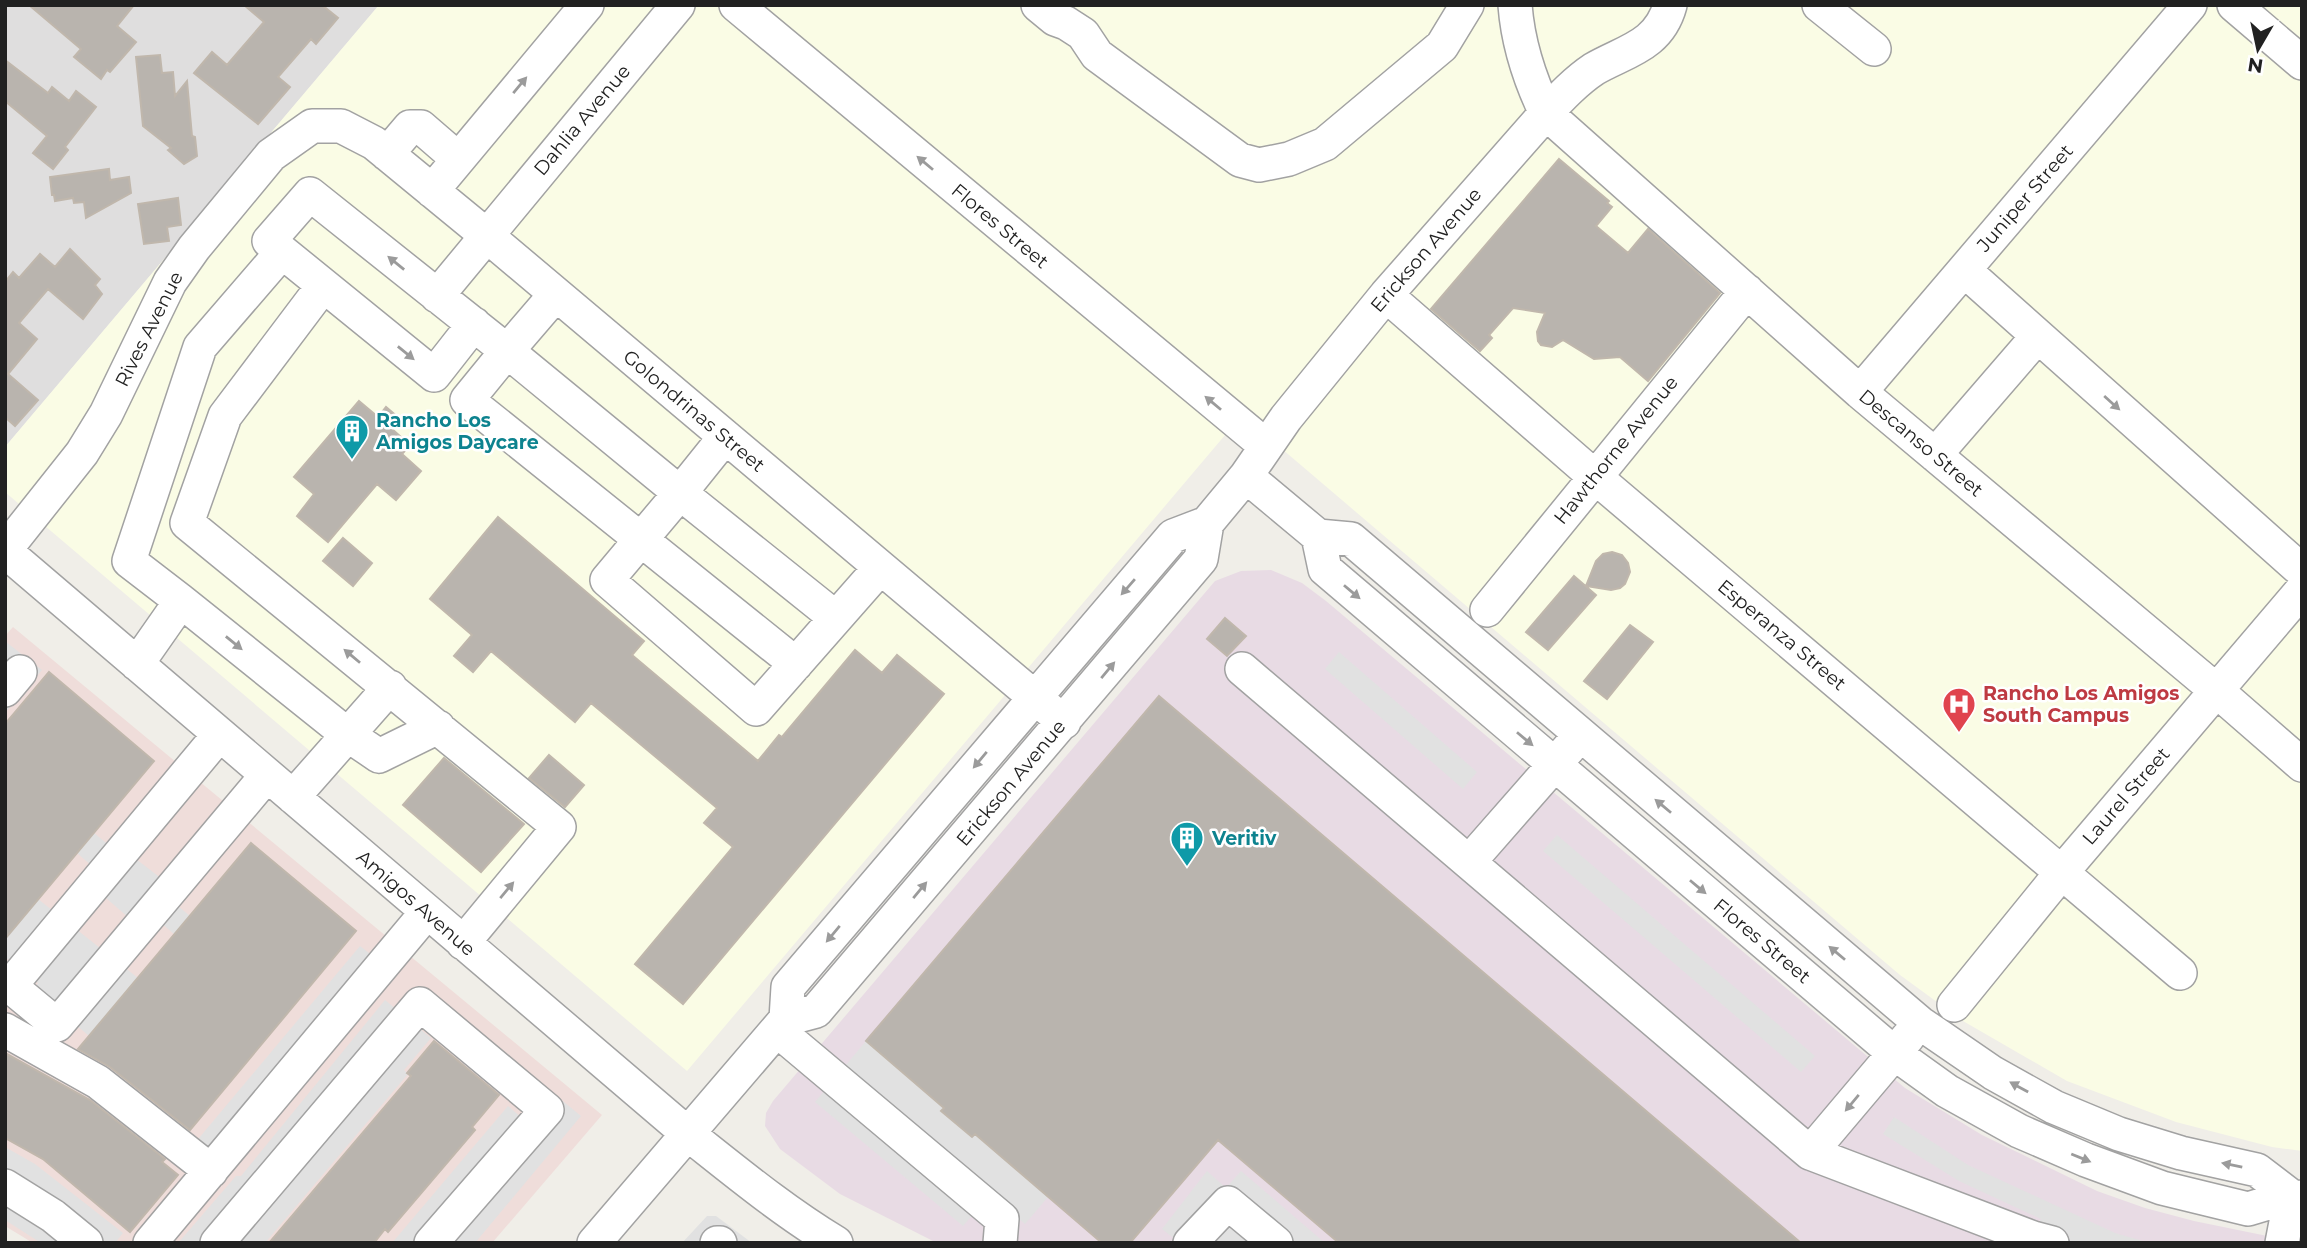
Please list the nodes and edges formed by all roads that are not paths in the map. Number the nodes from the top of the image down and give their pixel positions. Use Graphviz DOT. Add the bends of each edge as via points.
graph roads {
  1 [pos="587,5"];
  2 [pos="678,5"];
  3 [pos="736,5"];
  4 [pos="1038,5"];
  5 [pos="1467,5"];
  6 [pos="1515,5"];
  7 [pos="1670,5"];
  8 [pos="1819,5"];
  9 [pos="2190,5"];
  10 [pos="2234,5"];
  11 [pos="1073,14"];
  12 [pos="1874,49"];
  13 [pos="2302,63"];
  14 [pos="1546,113"];
  15 [pos="312,126"];
  16 [pos="467,148"];
  17 [pos="387,155"];
  18 [pos="432,191"];
  19 [pos="486,235"];
  20 [pos="282,252"];
  21 [pos="1964,270"];
  22 [pos="323,286"];
  23 [pos="1746,291"];
  24 [pos="556,294"];
  25 [pos="1386,295"];
  26 [pos="437,296"];
  27 [pos="474,324"];
  28 [pos="2049,347"];
  29 [pos="507,351"];
  30 [pos="434,375"];
  31 [pos="1860,392"];
  32 [pos="467,400"];
  33 [pos="725,437"];
  34 [pos="1266,446"];
  35 [pos="1935,455"];
  36 [pos="1246,475"];
  37 [pos="1594,476"];
  38 [pos="680,493"];
  39 [pos="1207,523"];
  40 [pos="1318,536"];
  41 [pos="640,541"];
  42 [pos="5,551"];
  43 [pos="880,568"];
  44 [pos="2302,571"];
  45 [pos="2302,590"];
  46 [pos="181,601"];
  47 [pos="1487,610"];
  48 [pos="836,618"];
  49 [pos="137,664"];
  50 [pos="796,664"];
  51 [pos="1242,668"];
  52 [pos="390,687"];
  53 [pos="2217,691"];
  54 [pos="1034,697"];
  55 [pos="1063,722"];
  56 [pos="438,727"];
  57 [pos="219,735"];
  58 [pos="348,735"];
  59 [pos="1580,736"];
  60 [pos="1555,765"];
  61 [pos="2302,765"];
  62 [pos="267,775"];
  63 [pos="293,797"];
  64 [pos="1469,862"];
  65 [pos="2062,872"];
  66 [pos="427,912"];
  67 [pos="463,943"];
  68 [pos="2180,973"];
  69 [pos="1954,1005"];
  70 [pos="37,1008"];
  71 [pos="1920,1023"];
  72 [pos="782,1024"];
  73 [pos="10,1033"];
  74 [pos="1894,1053"];
  75 [pos="688,1134"];
  76 [pos="1810,1153"];
  77 [pos="211,1171"];
  78 [pos="5,1185"];
  79 [pos="2296,1197"];
  80 [pos="86,1243"];
  81 [pos="150,1243"];
  82 [pos="217,1243"];
  83 [pos="432,1243"];
  84 [pos="594,1243"];
  85 [pos="835,1243"];
  86 [pos="1000,1243"];
  87 [pos="1190,1243"];
  88 [pos="1276,1243"];
  89 [pos="2052,1243"];
  90 [pos="2281,1243"];
  16 -- 1 [label="street, one-way"];
  2 -- 19 [label="street, Dahlia Avenue"];
  34 -- 3 [label="street, Flores Street, one-way"];
  4 -- 11 [label="street" via="1055,19"];
  5 -- 11 [label="street" via="1442,46 1325,145 1259,165 1240,160 1097,55"];
  6 -- 14 [label="street" via="1517,33 1531,82"];
  7 -- 14 [label="street, Erickson Avenue" via="1647,43 1594,69"];
  8 -- 12 [label="street"];
  9 -- 21 [label="street, Juniper Street"];
  10 -- 13 [label="street"];
  14 -- 23 [label="street, Descanso Street"];
  14 -- 25 [label="street, Erickson Avenue"];
  15 -- 17 [label="street, Golondrinas Street" via="341,126"];
  15 -- 42 [label="street, Rives Avenue" via="271,155 194,248 170,282 82,453"];
  16 -- 17 [label="street" via="421,127 410,127"];
  16 -- 18 [label="street"];
  17 -- 18 [label="street, Golondrinas Street"];
  18 -- 19 [label="street, Golondrinas Street"];
  19 -- 24 [label="street, Golondrinas Street"];
  19 -- 26 [label="street, Dahlia Avenue"];
  20 -- 22 [label="street"];
  26 -- 20 [label="street, one-way" via="310,194 269,240"];
  20 -- 46 [label="street" via="200,347 129,561"];
  21 -- 28 [label="street"];
  21 -- 31 [label="street, Juniper Street"];
  22 -- 30 [label="street, one-way"];
  52 -- 22 [label="street, one-way" via="187,523 225,416"];
  23 -- 31 [label="street, Descanso Street"];
  23 -- 37 [label="street, Hawthorne Avenue"];
  24 -- 29 [label="street"];
  24 -- 33 [label="street, Golondrinas Street"];
  25 -- 34 [label="street, Erickson Avenue"];
  25 -- 37 [label="street, Esperanza Street"];
  26 -- 27 [label="street"];
  27 -- 29 [label="street"];
  27 -- 30 [label="street"];
  28 -- 35 [label="street"];
  28 -- 44 [label="street, one-way"];
  29 -- 32 [label="street"];
  29 -- 38 [label="street"];
  30 -- 32 [label="street"];
  31 -- 35 [label="street, Descanso Street"];
  32 -- 41 [label="street"];
  33 -- 38 [label="street"];
  33 -- 43 [label="street, Golondrinas Street"];
  34 -- 36 [label="street, Erickson Avenue"];
  35 -- 53 [label="street, Descanso Street"];
  36 -- 39 [label="street, Erickson Avenue"];
  36 -- 40 [label="street"];
  37 -- 47 [label="street, Hawthorne Avenue"];
  37 -- 65 [label="street, Esperanza Street"];
  38 -- 41 [label="street"];
  38 -- 48 [label="street"];
  39 -- 54 [label="street, Erickson Avenue, one-way" via="1173,536"];
  55 -- 39 [label="street, Erickson Avenue, one-way" via="1201,559"];
  40 -- 59 [label="street, Flores Street" via="1351,539"];
  40 -- 60 [label="street, Flores Street, one-way" via="1325,569"];
  41 -- 50 [label="street"];
  41 -- 50 [label="street" via="607,580 756,709"];
  42 -- 49 [label="street, Amigos Avenue"];
  43 -- 48 [label="street"];
  43 -- 54 [label="street, Golondrinas Street"];
  45 -- 53 [label="street, Laurel Street"];
  46 -- 49 [label="street"];
  46 -- 58 [label="street, one-way"];
  48 -- 50 [label="street"];
  49 -- 57 [label="street, Amigos Avenue"];
  51 -- 64 [label="street"];
  52 -- 56 [label="street"];
  52 -- 58 [label="street"];
  53 -- 61 [label="street, Descanso Street"];
  53 -- 65 [label="street, Laurel Street"];
  54 -- 55 [label="street, Golondrinas Street"];
  54 -- 72 [label="street, Erickson Avenue, one-way" via="788,987"];
  72 -- 55 [label="street, Erickson Avenue, one-way" via="816,1011"];
  56 -- 58 [label="street" via="379,756"];
  67 -- 56 [label="street, one-way" via="559,827"];
  57 -- 62 [label="street, Amigos Avenue"];
  57 -- 70 [label="street" via="10,986"];
  58 -- 63 [label="street"];
  59 -- 60 [label="street"];
  71 -- 59 [label="street, Flores Street, one-way"];
  60 -- 64 [label="street"];
  60 -- 74 [label="street, Flores Street, one-way"];
  62 -- 63 [label="street, Amigos Avenue"];
  62 -- 70 [label="street" via="57,1025"];
  63 -- 66 [label="street, Amigos Avenue"];
  64 -- 76 [label="street"];
  65 -- 68 [label="street, Esperanza Street"];
  65 -- 69 [label="street, Laurel Street"];
  66 -- 67 [label="street, Amigos Avenue"];
  66 -- 77 [label="street"];
  67 -- 75 [label="street, Amigos Avenue"];
  70 -- 73 [label="street"];
  71 -- 74 [label="street"];
  79 -- 71 [label="street, Flores Street, one-way" via="2257,1170 2168,1150 2054,1107 1993,1073"];
  72 -- 75 [label="street"];
  72 -- 86 [label="street" via="1002,1219"];
  73 -- 77 [label="street" via="98,1082"];
  74 -- 76 [label="street, one-way"];
  74 -- 79 [label="street, Flores Street, one-way" via="1947,1091 2020,1131 2162,1188 2248,1209"];
  75 -- 84 [label="street"];
  75 -- 85 [label="street, Amigos Avenue"];
  76 -- 89 [label="street"];
  77 -- 81 [label="street"];
  78 -- 80 [label="street"];
  79 -- 90 [label="street"];
  82 -- 83 [label="street" via="420,1004 547,1110"];
  87 -- 88 [label="street" via="1228,1202"];
}
